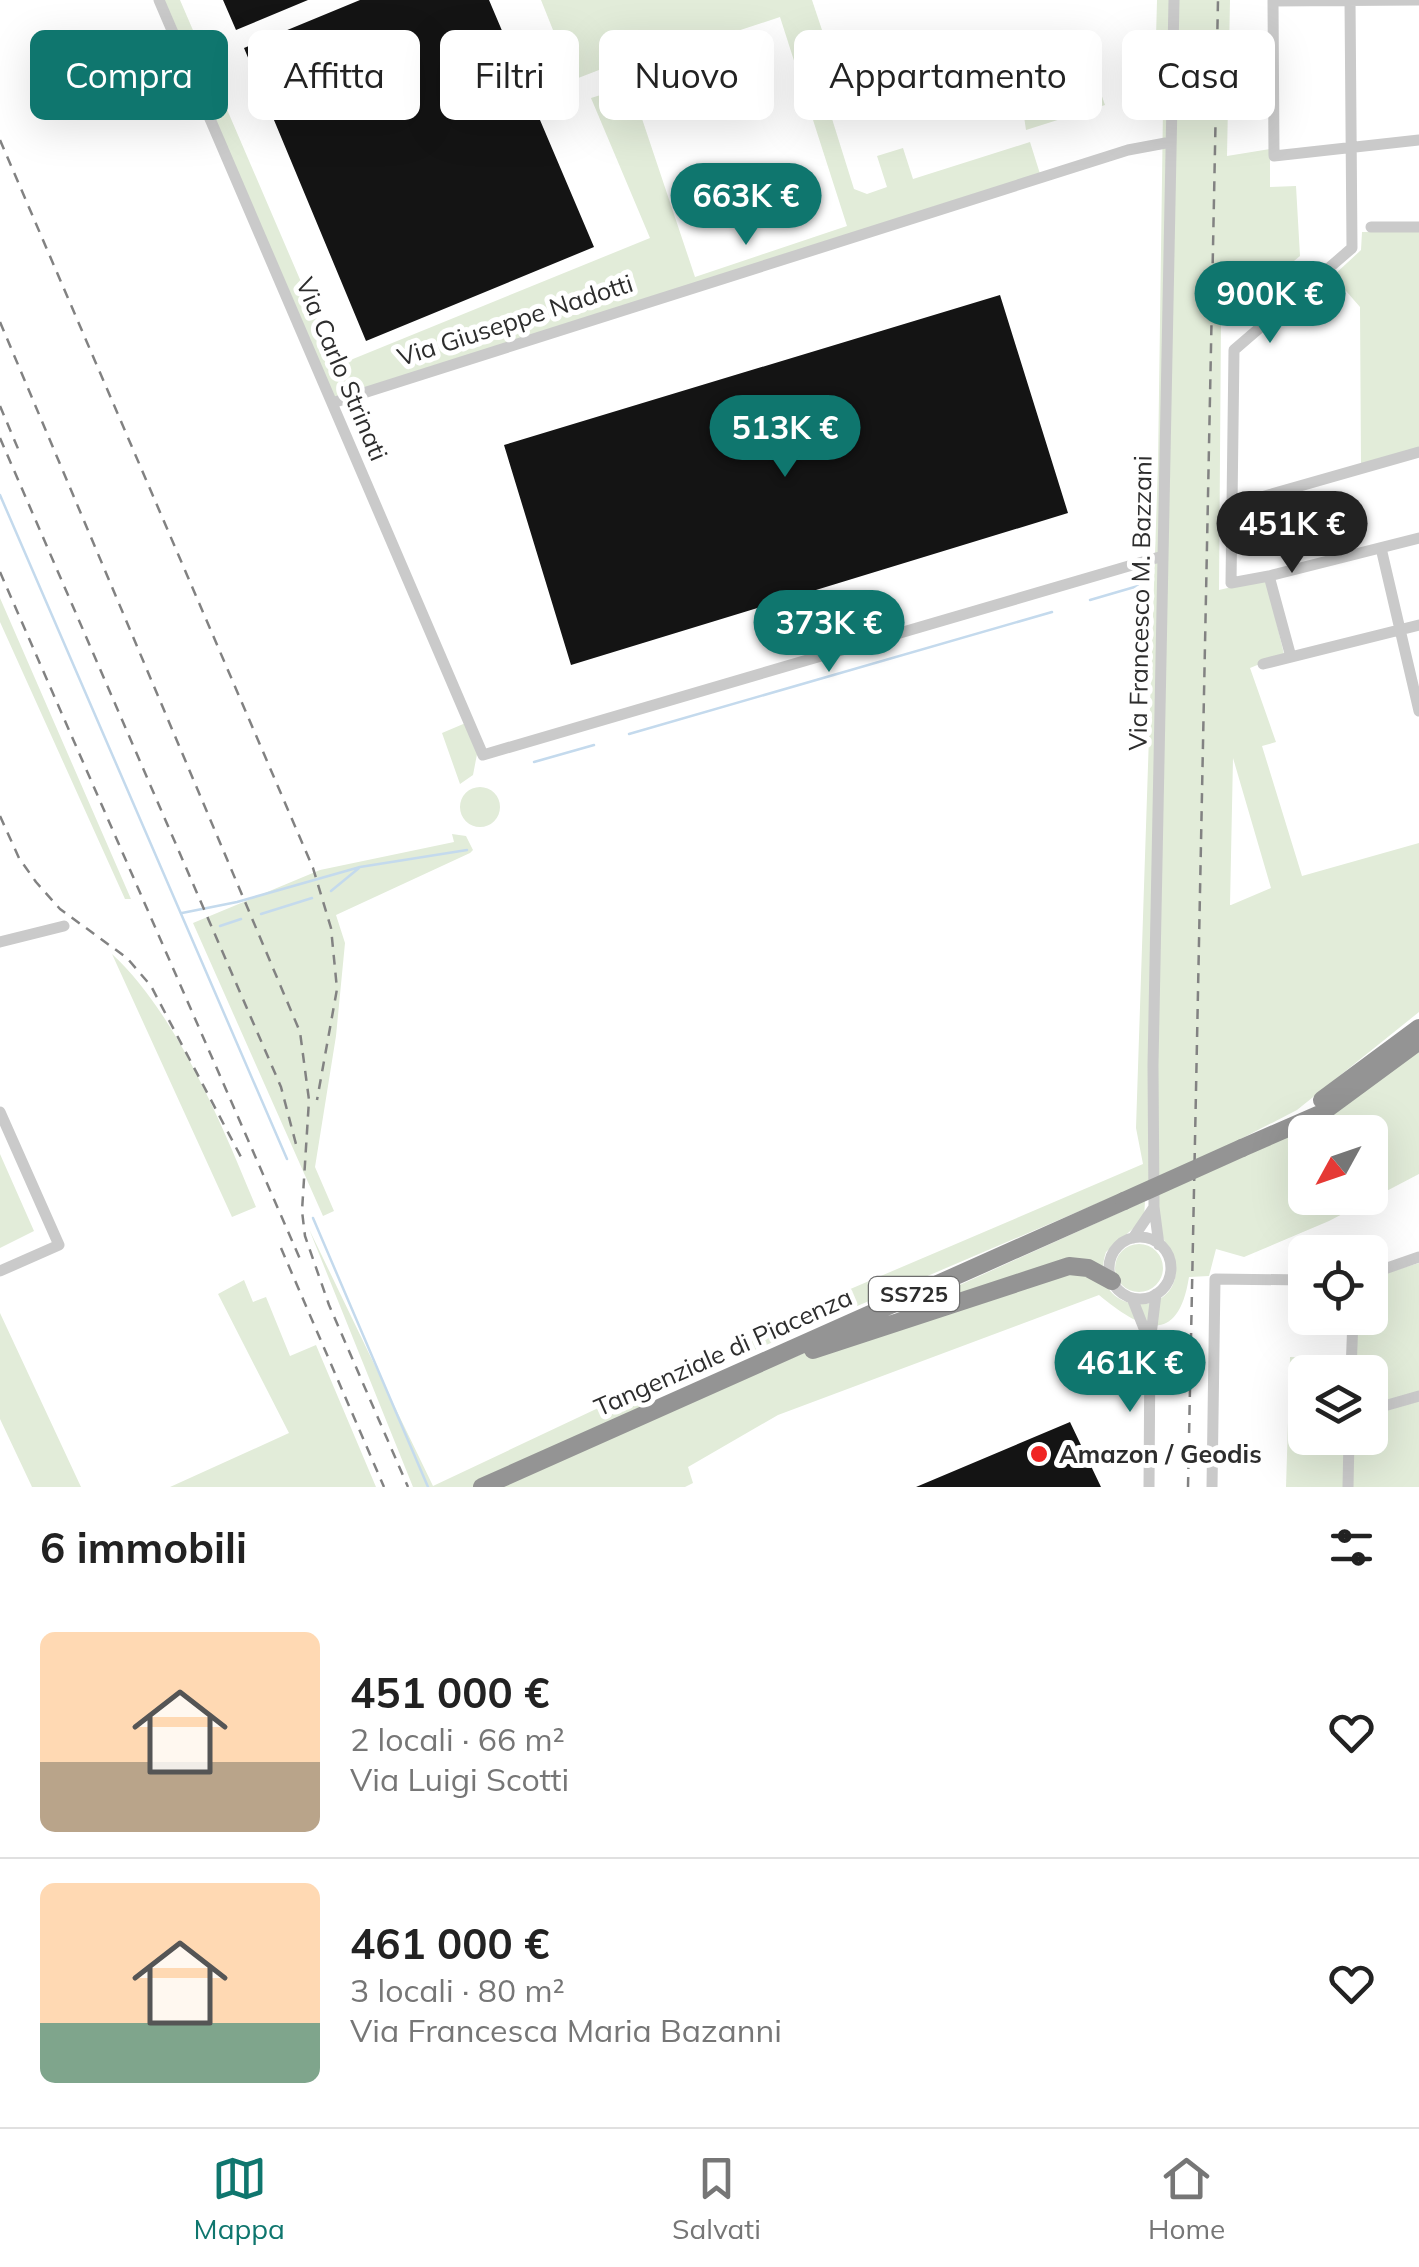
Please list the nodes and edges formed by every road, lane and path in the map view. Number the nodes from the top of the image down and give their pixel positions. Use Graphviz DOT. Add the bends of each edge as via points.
graph roads {
  1 [pos="159,0"];
  2 [pos="1174,0"];
  3 [pos="1350,0"];
  4 [pos="1419,0"];
  5 [pos="1419,140"];
  6 [pos="1170,142"];
  7 [pos="1351,147"];
  8 [pos="1371,227"];
  9 [pos="1419,227"];
  10 [pos="332,403"];
  11 [pos="1419,452"];
  12 [pos="1230,506"];
  13 [pos="1419,538"];
  14 [pos="1381,548"];
  15 [pos="1163,556"];
  16 [pos="1269,576"];
  17 [pos="1419,625"];
  18 [pos="1400,630"];
  19 [pos="1290,657"];
  20 [pos="1263,664"];
  21 [pos="1419,711"];
  22 [pos="64,926"];
  23 [pos="0,942"];
  24 [pos="1419,1024"];
  25 [pos="1419,1041"];
  26 [pos="1419,1052"];
  27 [pos="1360,1088"];
  28 [pos="0,1112"];
  29 [pos="1250,1144"];
  30 [pos="1154,1208"];
  31 [pos="1133,1238"];
  32 [pos="1160,1245"];
  33 [pos="1419,1257"];
  34 [pos="1388,1268"];
  35 [pos="0,1271"];
  36 [pos="1288,1280"];
  37 [pos="1112,1281"];
  38 [pos="1156,1294"];
  39 [pos="1132,1298"];
  40 [pos="1150,1343"];
  41 [pos="704,1387"];
  42 [pos="1419,1396"];
  43 [pos="1388,1405"];
  44 [pos="1348,1455"];
  45 [pos="482,1487"];
  46 [pos="1149,1487"];
  47 [pos="1212,1487"];
  48 [pos="1348,1487"];
  1 -- 10 [label="street, Via Carlo Strinati"];
  2 -- 6 [label="street, Via Francesco M. Bazzani"];
  3 -- 4 [label="street"];
  3 -- 7 [label="street"];
  3 -- 7 [label="street" via="1273,2 1274,156"];
  5 -- 7 [label="street"];
  6 -- 10 [label="street, Via Giuseppe Nadotti"];
  6 -- 15 [label="street, Via Francesco M. Bazzani"];
  7 -- 12 [label="street" via="1352,248 1234,350"];
  8 -- 9 [label="street"];
  10 -- 15 [label="street, Via Carlo Strinati" via="483,755"];
  11 -- 12 [label="street"];
  12 -- 16 [label="street" via="1231,583"];
  13 -- 14 [label="street"];
  14 -- 16 [label="street"];
  14 -- 18 [label="street"];
  15 -- 30 [label="street, Via Francesco M. Bazzani"];
  16 -- 19 [label="street"];
  17 -- 18 [label="street"];
  18 -- 19 [label="street"];
  18 -- 21 [label="street"];
  19 -- 20 [label="street"];
  22 -- 23 [label="street"];
  24 -- 29 [label="highway, Tangenziale di Piacenza" via="1315,1106"];
  25 -- 27 [label="highway, Tangenziale di Piacenza / SS725"];
  26 -- 27 [label="highway"];
  27 -- 29 [label="highway, Tangenziale di Piacenza / SS725" via="1320,1114"];
  28 -- 35 [label="street" via="59,1244"];
  29 -- 41 [label="highway, Tangenziale di Piacenza / SS725, bridge"];
  30 -- 31 [label="street"];
  30 -- 32 [label="street, Via Francesco M. Bazzani"];
  31 -- 32 [label="street"];
  31 -- 37 [label="street" via="1112,1254"];
  32 -- 38 [label="street" via="1170,1269"];
  33 -- 34 [label="street"];
  36 -- 47 [label="street" via="1215,1279"];
  37 -- 39 [label="street"];
  37 -- 41 [label="highway" via="1069,1266 824,1346 740,1381"];
  38 -- 39 [label="street"];
  38 -- 40 [label="street"];
  39 -- 40 [label="street"];
  40 -- 46 [label="street"];
  41 -- 45 [label="highway, Tangenziale di Piacenza / SS725"];
  42 -- 43 [label="street"];
  44 -- 48 [label="street"];
}
